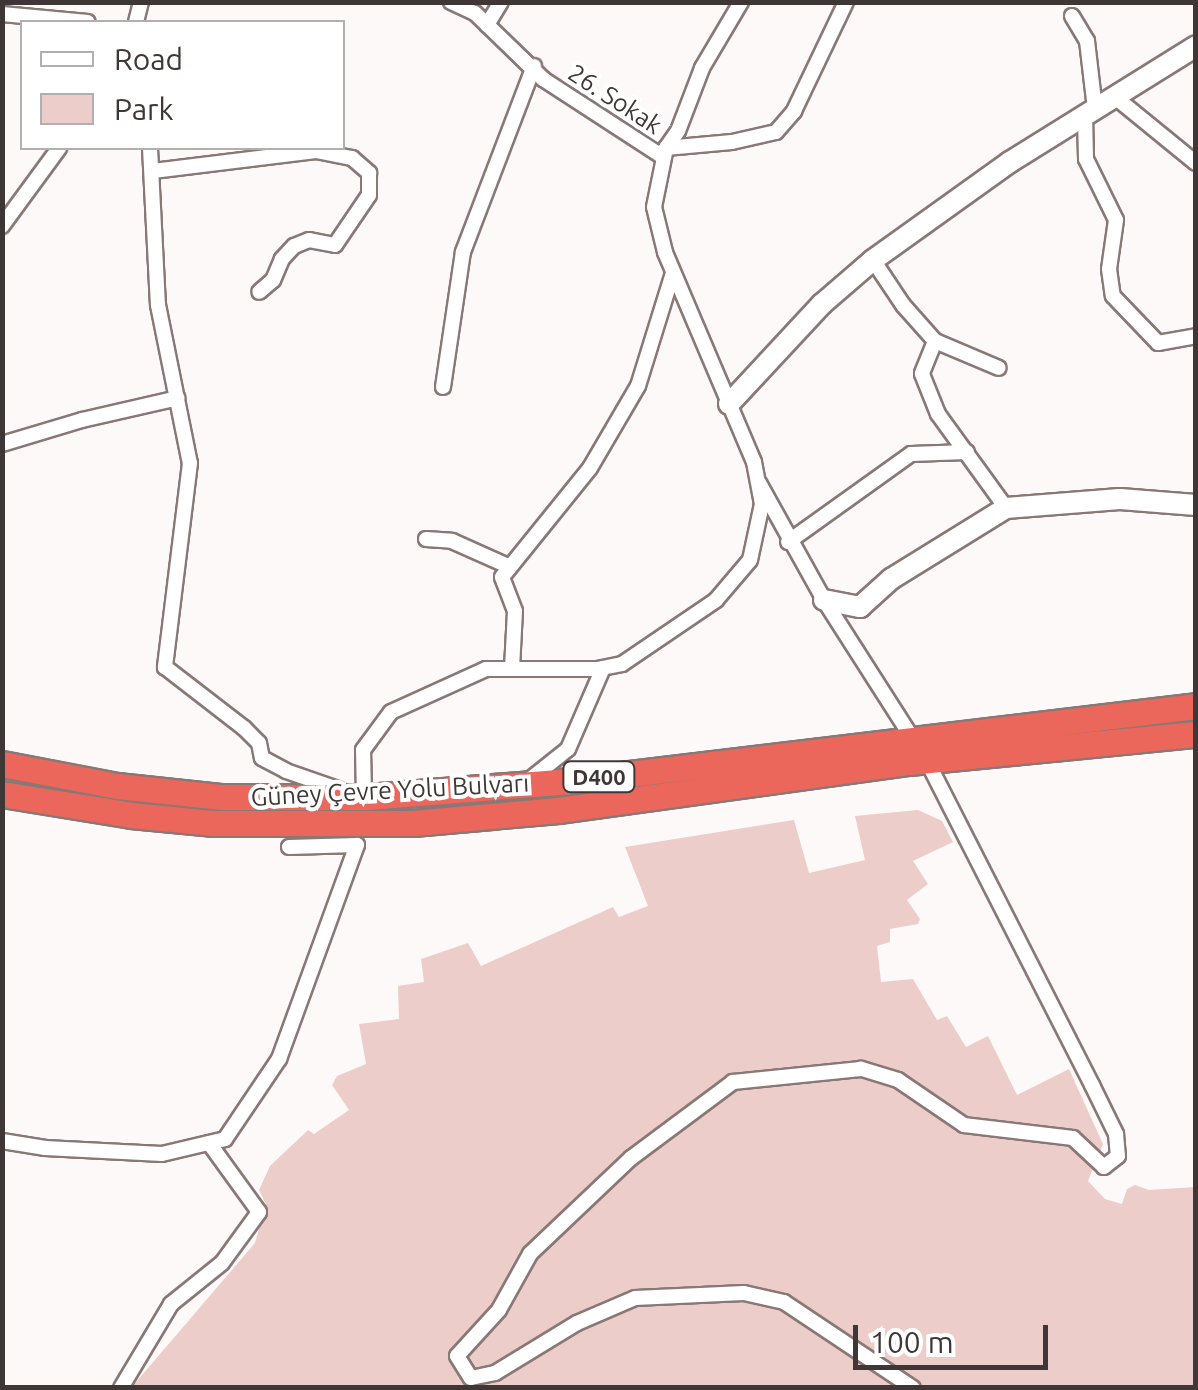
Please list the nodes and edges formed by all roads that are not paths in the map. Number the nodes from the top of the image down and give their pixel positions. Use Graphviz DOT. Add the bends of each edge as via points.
graph roads {
  1 [pos="451,2"];
  2 [pos="501,2"];
  3 [pos="741,2"];
  4 [pos="846,2"];
  5 [pos="2,14"];
  6 [pos="1072,16"];
  7 [pos="66,20"];
  8 [pos="488,25"];
  9 [pos="1196,46"];
  10 [pos="534,66"];
  11 [pos="1114,97"];
  12 [pos="1090,112"];
  13 [pos="58,150"];
  14 [pos="150,150"];
  15 [pos="665,153"];
  16 [pos="1196,163"];
  17 [pos="153,170"];
  18 [pos="3,226"];
  19 [pos="873,260"];
  20 [pos="673,272"];
  21 [pos="260,292"];
  22 [pos="1196,336"];
  23 [pos="936,341"];
  24 [pos="999,368"];
  25 [pos="444,387"];
  26 [pos="178,398"];
  27 [pos="729,404"];
  28 [pos="2,444"];
  29 [pos="967,452"];
  30 [pos="759,483"];
  31 [pos="1196,504"];
  32 [pos="1006,508"];
  33 [pos="426,539"];
  34 [pos="788,542"];
  35 [pos="508,566"];
  36 [pos="824,600"];
  37 [pos="512,668"];
  38 [pos="603,668"];
  39 [pos="1196,706"];
  40 [pos="1196,734"];
  41 [pos="911,738"];
  42 [pos="927,761"];
  43 [pos="2,764"];
  44 [pos="521,786"];
  45 [pos="2,794"];
  46 [pos="367,797"];
  47 [pos="288,847"];
  48 [pos="2,1141"];
  49 [pos="209,1143"];
  50 [pos="121,1388"];
  51 [pos="913,1388"];
  1 -- 8 [label="street, 26. Sokak"];
  2 -- 8 [label="street"];
  3 -- 15 [label="street" via="702,68"];
  4 -- 15 [label="street" via="794,111 776,132"];
  5 -- 7 [label="street"];
  6 -- 12 [label="street" via="1087,40"];
  8 -- 10 [label="street, 26. Sokak"];
  9 -- 11 [label="street"];
  10 -- 15 [label="street, 26. Sokak" via="566,96"];
  10 -- 25 [label="street" via="462,252"];
  11 -- 12 [label="street"];
  11 -- 16 [label="street"];
  12 -- 19 [label="street"];
  12 -- 22 [label="street" via="1086,159 1116,220 1108,269 1113,296 1158,343"];
  13 -- 18 [label="street"];
  14 -- 17 [label="street"];
  15 -- 20 [label="street" via="654,217"];
  17 -- 21 [label="street" via="316,151 352,158 369,174 368,195 335,246 309,240 294,246"];
  17 -- 26 [label="street" via="158,304"];
  19 -- 23 [label="street"];
  19 -- 27 [label="street"];
  20 -- 27 [label="street"];
  20 -- 35 [label="street" via="638,386 590,468"];
  23 -- 24 [label="street"];
  23 -- 29 [label="street" via="922,374 938,414"];
  26 -- 28 [label="street"];
  26 -- 46 [label="street" via="190,463 165,667 244,728 259,743 262,758"];
  27 -- 30 [label="street"];
  29 -- 32 [label="street"];
  29 -- 34 [label="street" via="911,454"];
  30 -- 34 [label="street"];
  30 -- 38 [label="street" via="762,522 740,574 716,600 634,658"];
  31 -- 32 [label="street" via="1120,499"];
  32 -- 36 [label="street" via="891,579 860,607"];
  33 -- 35 [label="street" via="452,540"];
  34 -- 36 [label="street"];
  35 -- 37 [label="street" via="502,577 515,611"];
  36 -- 41 [label="street"];
  37 -- 38 [label="street"];
  37 -- 46 [label="street" via="477,672 391,712 363,750"];
  38 -- 44 [label="street" via="568,749"];
  39 -- 41 [label="highway, Güney Çevre Yolu Bulvarı / D400"];
  40 -- 42 [label="highway, Güney Çevre Yolu Bulvarı / D400"];
  41 -- 42 [label="street"];
  41 -- 44 [label="highway, Güney Çevre Yolu Bulvarı / D400"];
  42 -- 45 [label="highway, Güney Çevre Yolu Bulvarı / D400" via="413,823 212,823"];
  42 -- 51 [label="street" via="1116,1134 1118,1156 1104,1167 1073,1138 964,1125 898,1080 861,1070 733,1082 632,1158 530,1254 498,1310 457,1356 471,1378 495,1373 577,1322 635,1298 744,1293 784,1302"];
  43 -- 46 [label="highway, Güney Çevre Yolu Bulvarı / D400" via="222,797"];
  44 -- 46 [label="highway, Güney Çevre Yolu Bulvarı / D400"];
  47 -- 49 [label="street" via="357,845 279,1059 225,1139"];
  48 -- 49 [label="street" via="162,1154"];
  49 -- 50 [label="street" via="259,1212 222,1264 171,1304"];
}
